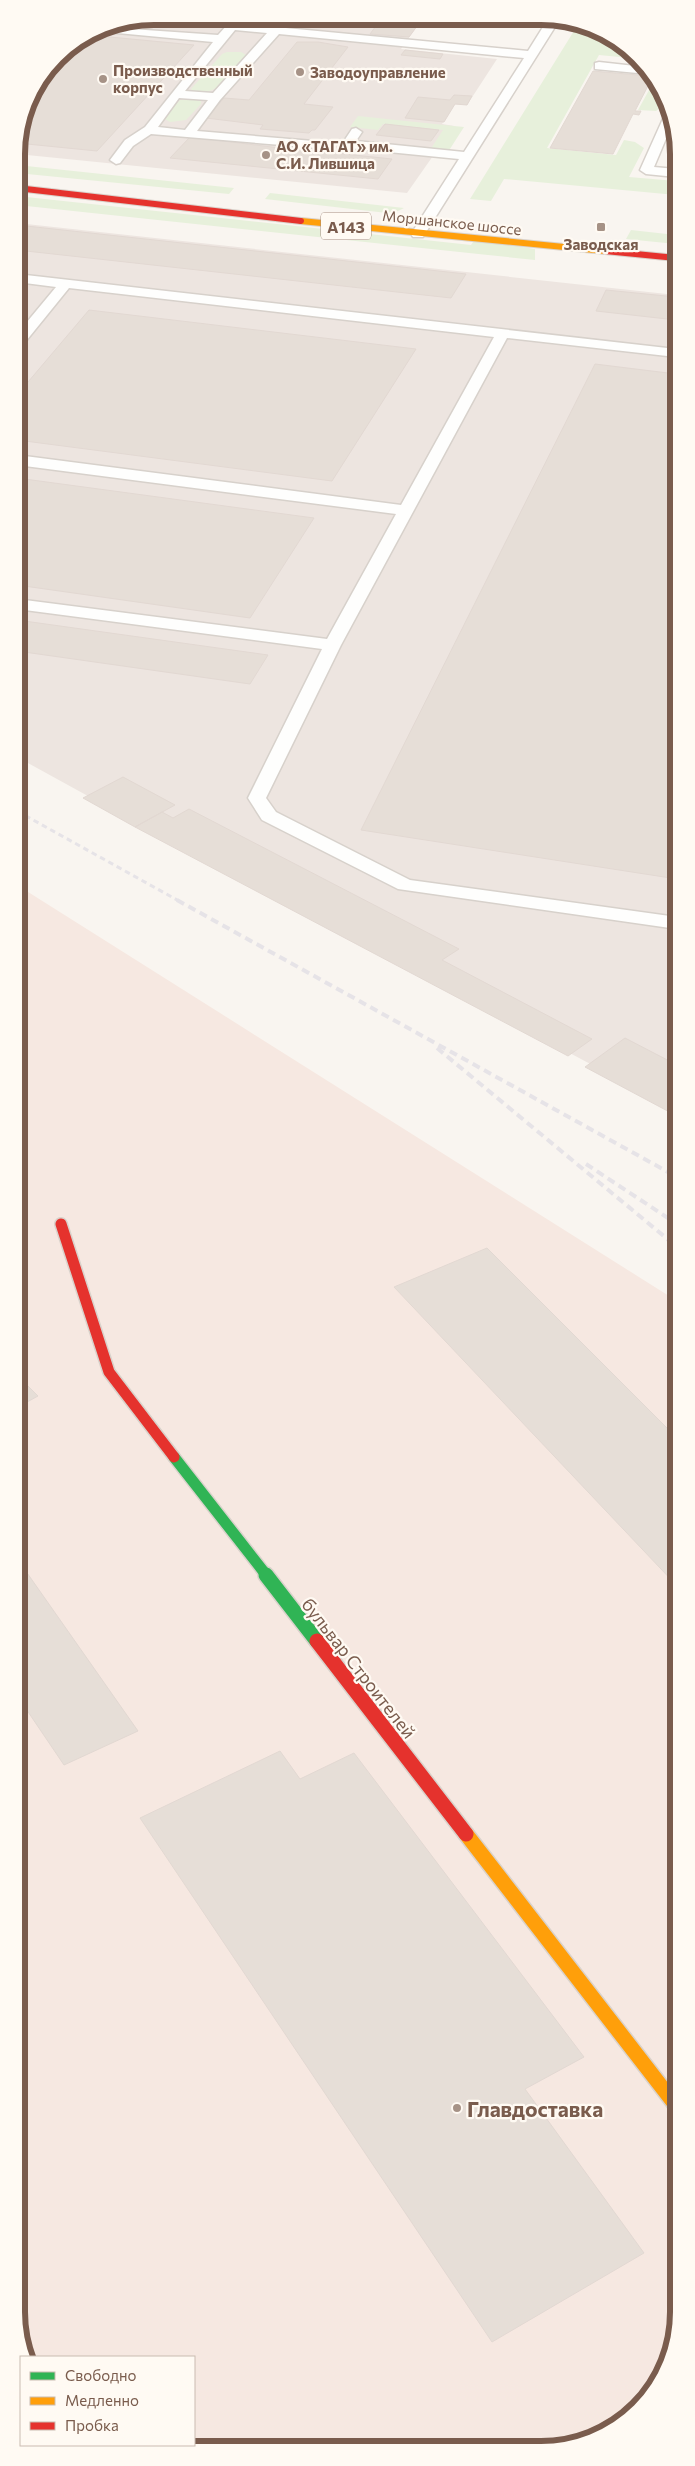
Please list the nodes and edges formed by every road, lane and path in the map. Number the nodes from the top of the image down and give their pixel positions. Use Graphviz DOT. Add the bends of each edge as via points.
graph roads {
  1 [pos="550,26"];
  2 [pos="119,30"];
  3 [pos="276,30"];
  4 [pos="222,39"];
  5 [pos="531,55"];
  6 [pos="599,66"];
  7 [pos="639,70"];
  8 [pos="176,94"];
  9 [pos="216,97"];
  10 [pos="667,125"];
  11 [pos="149,130"];
  12 [pos="356,132"];
  13 [pos="188,134"];
  14 [pos="325,146"];
  15 [pos="468,156"];
  16 [pos="116,160"];
  17 [pos="670,172"];
  18 [pos="25,189"];
  19 [pos="418,234"];
  20 [pos="670,257"];
  21 [pos="25,279"];
  22 [pos="65,284"];
  23 [pos="25,333"];
  24 [pos="502,335"];
  25 [pos="670,352"];
  26 [pos="25,461"];
  27 [pos="405,510"];
  28 [pos="25,605"];
  29 [pos="332,645"];
  30 [pos="670,922"];
  31 [pos="60,1224"];
  32 [pos="670,2098"];
  1 -- 5 [label="lane"];
  2 -- 4 [label="lane"];
  3 -- 4 [label="lane" via="232,26"];
  3 -- 5 [label="lane"];
  3 -- 9 [label="lane"];
  4 -- 8 [label="lane"];
  5 -- 15 [label="lane"];
  6 -- 7 [label="lane"];
  8 -- 9 [label="lane"];
  8 -- 11 [label="lane"];
  9 -- 13 [label="lane"];
  10 -- 17 [label="lane" via="646,170"];
  11 -- 13 [label="lane"];
  11 -- 16 [label="lane" via="129,143"];
  12 -- 15 [label="lane" via="348,144"];
  13 -- 14 [label="lane"];
  15 -- 19 [label="lane"];
  18 -- 19 [label="main road, Моршанское шоссе / А143"];
  19 -- 20 [label="main road, Моршанское шоссе / А143"];
  21 -- 22 [label="lane"];
  22 -- 23 [label="lane"];
  22 -- 24 [label="lane"];
  24 -- 25 [label="lane"];
  24 -- 27 [label="lane"];
  26 -- 27 [label="lane"];
  27 -- 29 [label="lane"];
  28 -- 29 [label="lane"];
  29 -- 30 [label="lane" via="257,798 269,816 404,885"];
  31 -- 32 [label="main road, бульвар Строителей" via="109,1372"];
}
